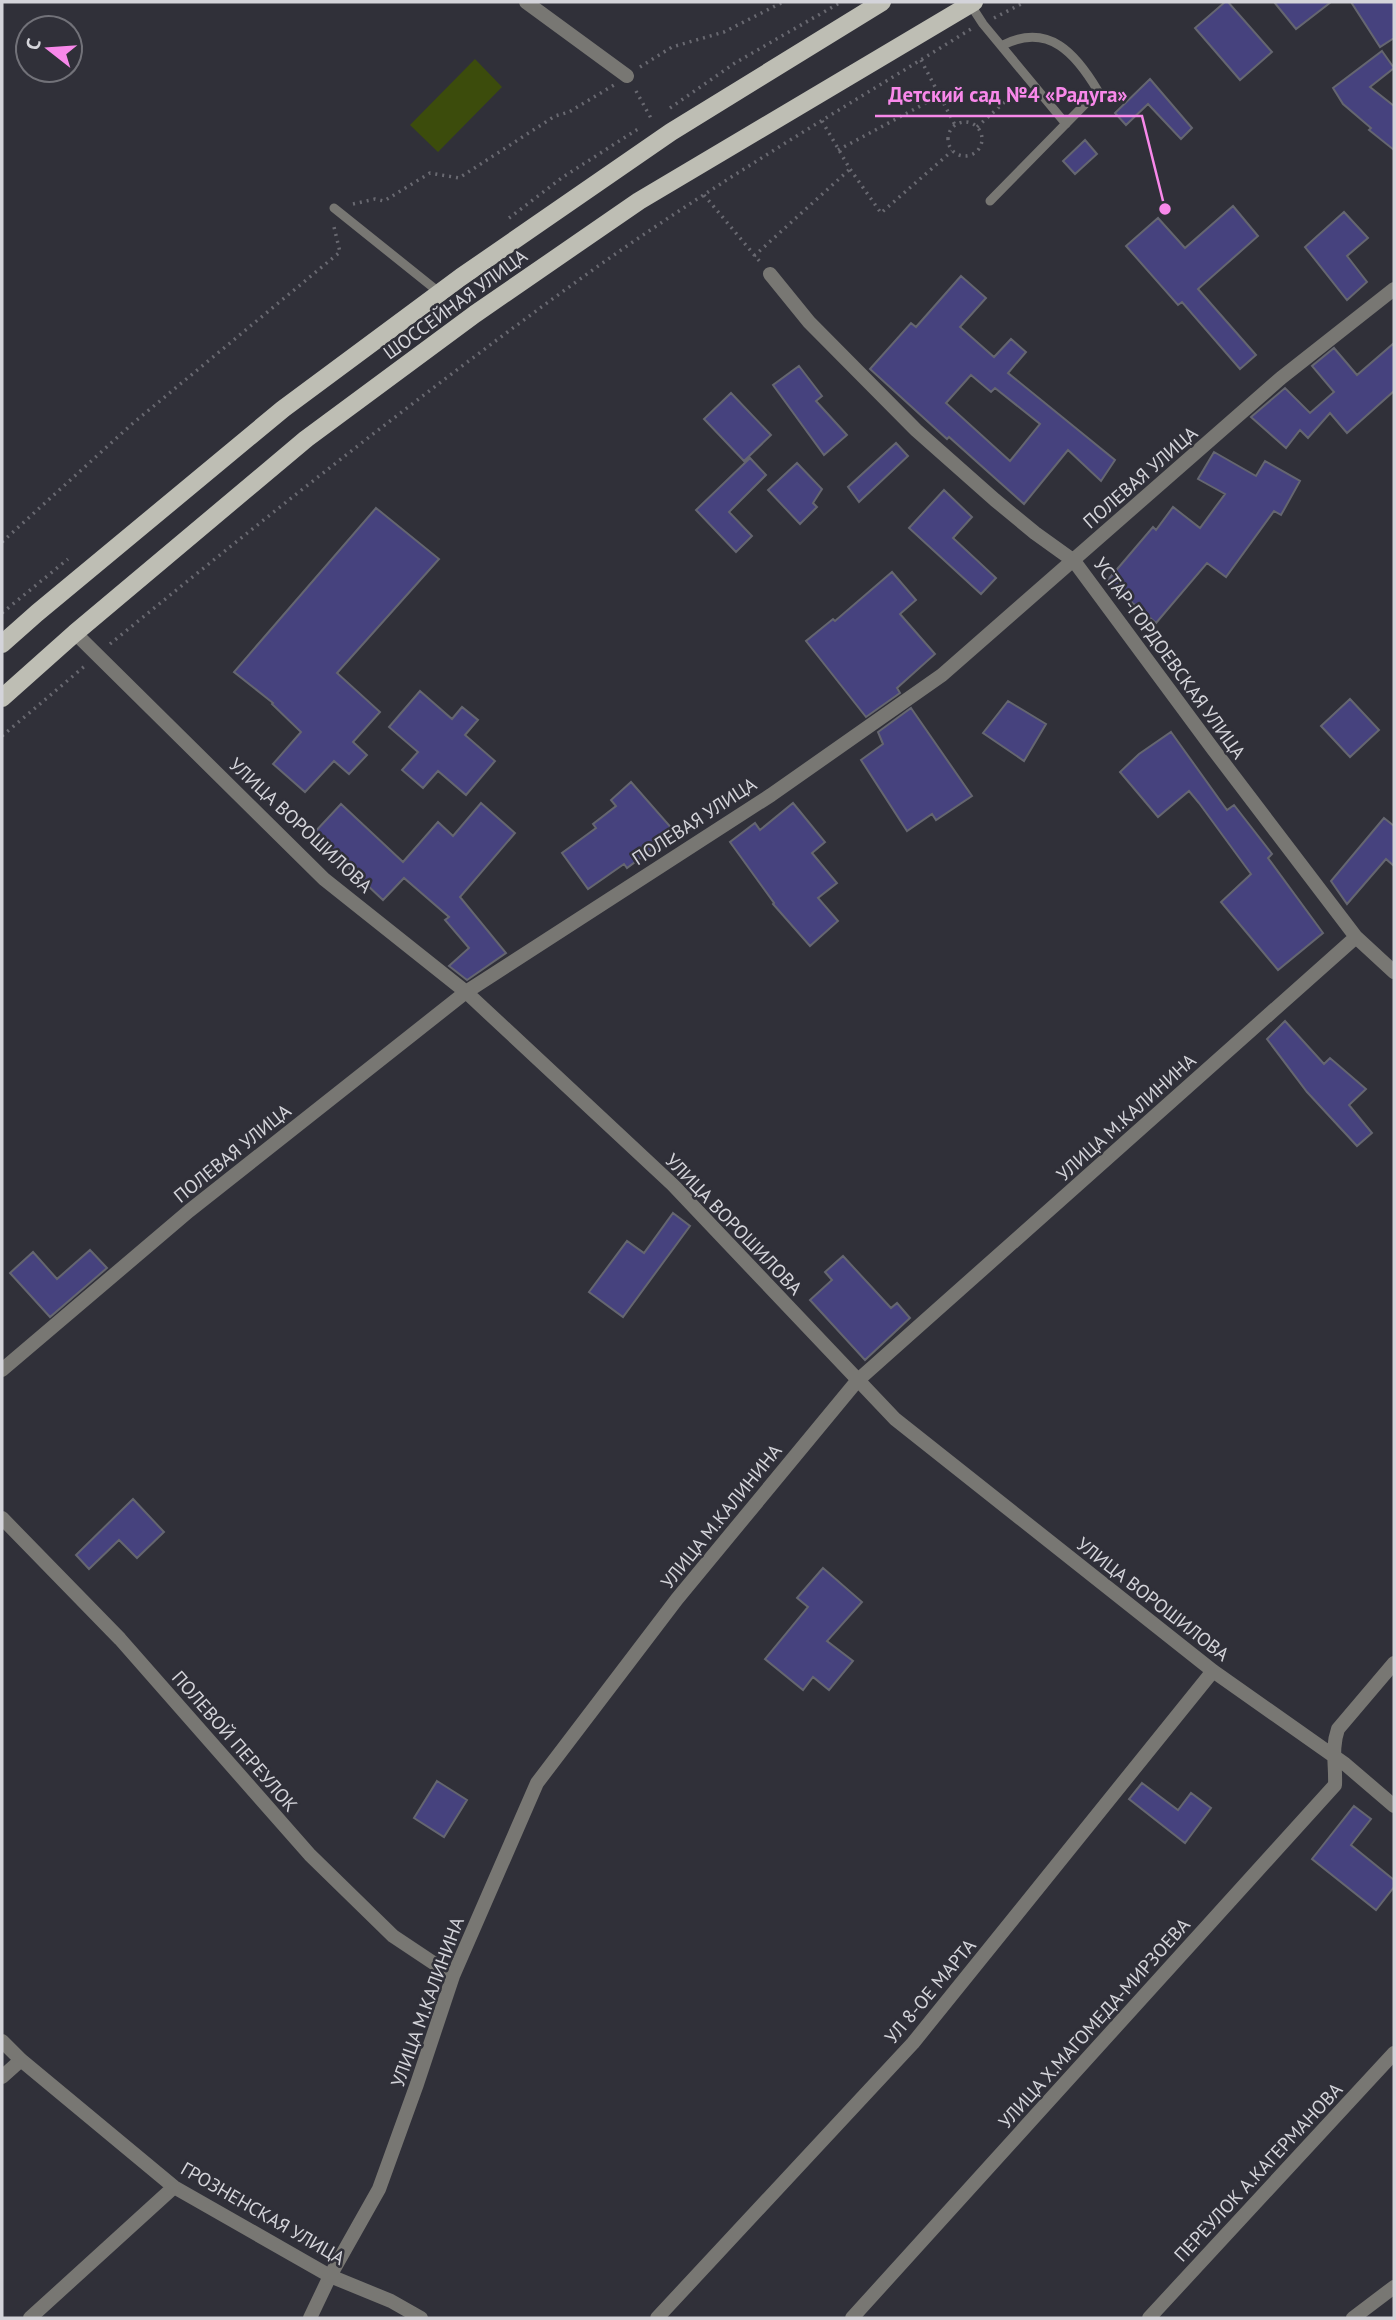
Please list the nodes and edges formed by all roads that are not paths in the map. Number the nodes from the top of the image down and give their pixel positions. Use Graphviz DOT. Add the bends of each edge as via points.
graph roads {
  1 [pos="526,2"];
  2 [pos="882,2"];
  3 [pos="972,3"];
  4 [pos="1003,45"];
  5 [pos="627,76"];
  6 [pos="1066,124"];
  7 [pos="989,201"];
  8 [pos="334,208"];
  9 [pos="770,274"];
  10 [pos="1394,289"];
  11 [pos="440,293"];
  12 [pos="1074,561"];
  13 [pos="75,632"];
  14 [pos="2,644"];
  15 [pos="2,698"];
  16 [pos="1356,937"];
  17 [pos="1394,972"];
  18 [pos="466,992"];
  19 [pos="2,1370"];
  20 [pos="858,1381"];
  21 [pos="2,1518"];
  22 [pos="1394,1663"];
  23 [pos="1213,1671"];
  24 [pos="1333,1749"];
  25 [pos="1394,1806"];
  26 [pos="453,1976"];
  27 [pos="2,2041"];
  28 [pos="1394,2053"];
  29 [pos="21,2060"];
  30 [pos="2,2077"];
  31 [pos="174,2187"];
  32 [pos="330,2276"];
  33 [pos="1394,2287"];
  34 [pos="30,2318"];
  35 [pos="310,2318"];
  36 [pos="421,2318"];
  37 [pos="657,2318"];
  38 [pos="852,2318"];
  39 [pos="1149,2318"];
  40 [pos="1353,2318"];
  1 -- 5 [label="street"];
  2 -- 11 [label="main road, ШОССЕЙНАЯ УЛИЦА" via="671,132"];
  3 -- 4 [label="lane" via="983,24"];
  3 -- 13 [label="main road, ШОССЕЙНАЯ УЛИЦА" via="650,194 475,314 306,439"];
  4 -- 6 [label="lane"];
  4 -- 6 [label="lane" via="1022,38 1042,38 1073,56 1098,91"];
  6 -- 7 [label="lane"];
  8 -- 11 [label="lane"];
  9 -- 12 [label="street, УСТАР-ГОРДОЕВСКАЯ УЛИЦА" via="809,322 916,430"];
  10 -- 12 [label="street, ПОЛЕВАЯ УЛИЦА" via="1281,378"];
  11 -- 14 [label="main road, ШОССЕЙНАЯ УЛИЦА" via="283,409"];
  12 -- 16 [label="street, УСТАР-ГОРДОЕВСКАЯ УЛИЦА"];
  12 -- 18 [label="street, ПОЛЕВАЯ УЛИЦА" via="942,676 771,795"];
  13 -- 15 [label="main road, ШОССЕЙНАЯ УЛИЦА"];
  13 -- 18 [label="street, УЛИЦА ВОРОШИЛОВА" via="324,879"];
  16 -- 17 [label="street, УСТАР-ГОРДОЕВСКАЯ УЛИЦА"];
  16 -- 20 [label="street, УЛИЦА М.КАЛИНИНА"];
  18 -- 19 [label="street, ПОЛЕВАЯ УЛИЦА" via="189,1211"];
  18 -- 20 [label="street, УЛИЦА ВОРОШИЛОВА" via="673,1185"];
  20 -- 23 [label="street, УЛИЦА ВОРОШИЛОВА" via="895,1419"];
  20 -- 26 [label="street, УЛИЦА М.КАЛИНИНА" via="677,1600 537,1783"];
  21 -- 26 [label="street, ПОЛЕВОЙ ПЕРЕУЛОК" via="120,1639 310,1855 393,1936"];
  22 -- 24 [label="street" via="1338,1729"];
  23 -- 24 [label="street, УЛИЦА ВОРОШИЛОВА"];
  23 -- 37 [label="street, УЛ 8-ОЕ МАРТА" via="913,2043"];
  24 -- 25 [label="street, УЛИЦА ВОРОШИЛОВА"];
  24 -- 38 [label="street, УЛИЦА Х.МАГОМЕДА-МИРЗОЕВА" via="1335,1785"];
  26 -- 32 [label="street, УЛИЦА М.КАЛИНИНА" via="379,2189"];
  27 -- 29 [label="street, ГРОЗНЕНСКАЯ УЛИЦА"];
  28 -- 39 [label="street, ПЕРЕУЛОК А.КАГЕРМАНОВА"];
  29 -- 30 [label="street"];
  29 -- 31 [label="street, ГРОЗНЕНСКАЯ УЛИЦА"];
  31 -- 32 [label="street, ГРОЗНЕНСКАЯ УЛИЦА"];
  31 -- 34 [label="street"];
  32 -- 35 [label="street, УЛИЦА М.КАЛИНИНА"];
  32 -- 36 [label="street, ГРОЗНЕНСКАЯ УЛИЦА"];
  33 -- 40 [label="street"];
}
